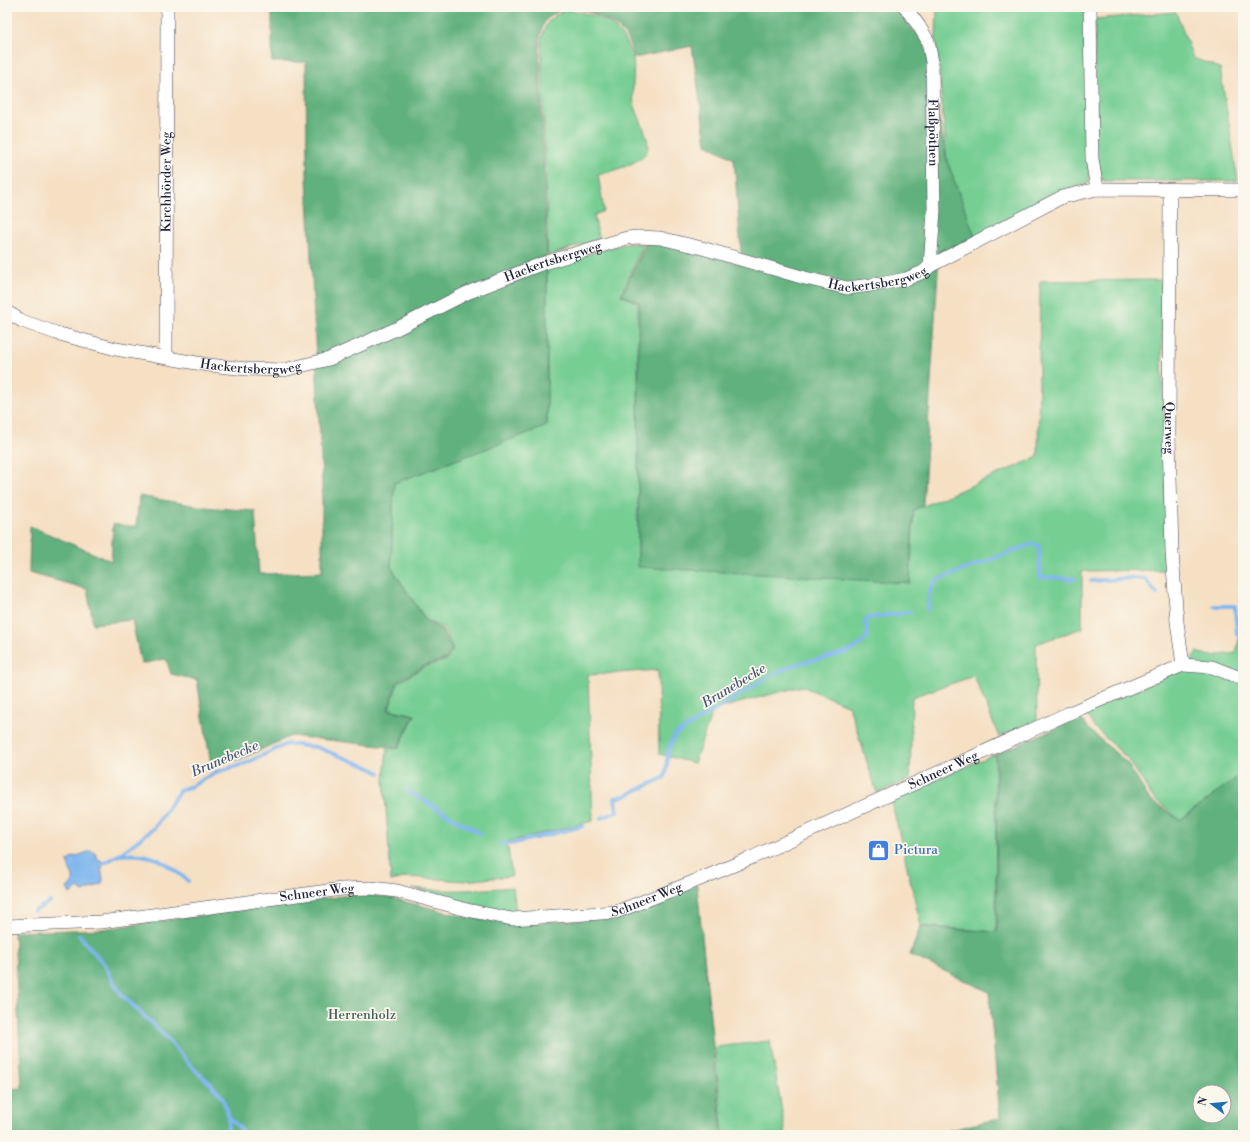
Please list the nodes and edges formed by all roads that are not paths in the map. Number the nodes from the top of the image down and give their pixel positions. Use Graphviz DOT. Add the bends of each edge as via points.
graph roads {
  1 [pos="167,7"];
  2 [pos="905,7"];
  3 [pos="1090,7"];
  4 [pos="1097,189"];
  5 [pos="1170,190"];
  6 [pos="1243,190"];
  7 [pos="930,266"];
  8 [pos="7,312"];
  9 [pos="166,357"];
  10 [pos="1183,665"];
  11 [pos="1243,679"];
  12 [pos="7,926"];
  1 -- 9 [label="street, Kirchhörder Weg"];
  2 -- 7 [label="street, Flaßpöthen" via="928,41 932,62 934,211"];
  3 -- 4 [label="street" via="1092,159"];
  4 -- 5 [label="street, Hackertsbergweg"];
  4 -- 7 [label="street, Hackertsbergweg" via="1062,197"];
  5 -- 6 [label="street, Hackertsbergweg"];
  5 -- 10 [label="street, Querweg" via="1169,436 1172,552"];
  7 -- 9 [label="street, Hackertsbergweg" via="906,279 847,288 660,238 627,238 541,264 467,293 329,359 284,370 208,365"];
  8 -- 9 [label="street, Hackertsbergweg" via="22,321 116,349"];
  10 -- 11 [label="street, Schneer Weg" via="1212,667"];
  10 -- 12 [label="street, Schneer Weg" via="1067,714 753,857 616,912 512,919 397,891 342,888 101,922"];
}
